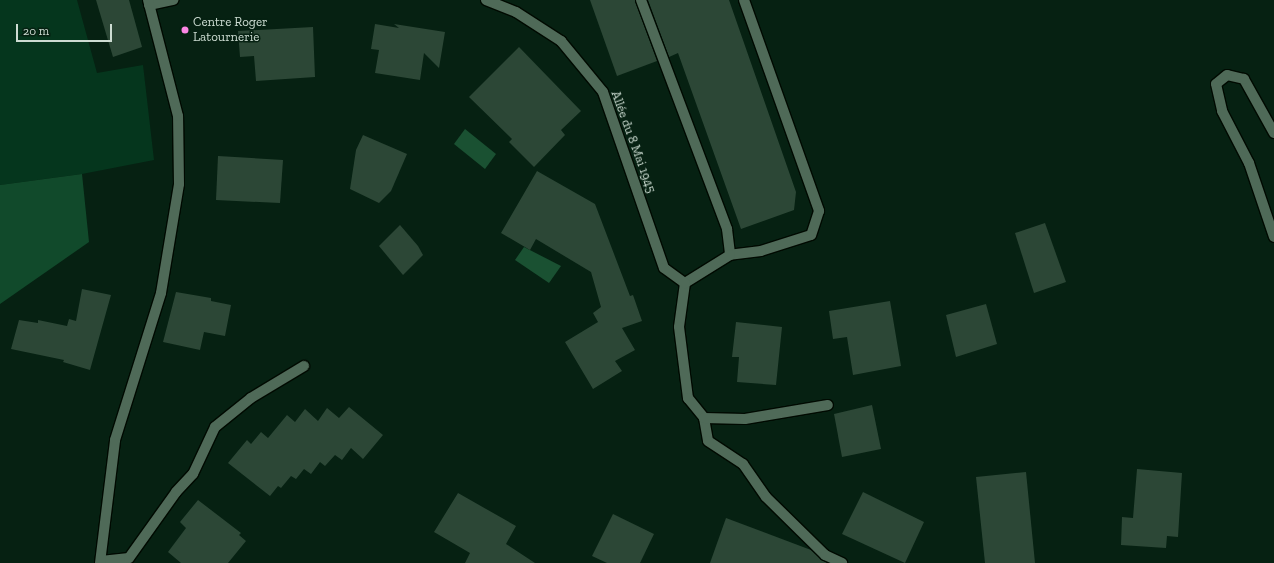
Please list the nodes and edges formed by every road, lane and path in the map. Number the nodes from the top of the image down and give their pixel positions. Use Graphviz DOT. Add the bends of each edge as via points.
graph roads {
  1 [pos="173,0"];
  2 [pos="486,0"];
  3 [pos="641,0"];
  4 [pos="744,0"];
  5 [pos="148,3"];
  6 [pos="1274,133"];
  7 [pos="1274,237"];
  8 [pos="730,255"];
  9 [pos="685,283"];
  10 [pos="304,366"];
  11 [pos="828,405"];
  12 [pos="704,418"];
  13 [pos="101,562"];
  14 [pos="842,563"];
  1 -- 5 [label="street"];
  2 -- 9 [label="street, Allée du 8 Mai 1945" via="516,12 561,41 603,92 664,268"];
  3 -- 8 [label="street" via="727,229"];
  4 -- 8 [label="street" via="819,211 811,235 761,251"];
  5 -- 13 [label="street" via="178,116 179,184 161,292 115,440"];
  6 -- 7 [label="street" via="1244,79 1227,75 1216,84 1222,110 1249,163"];
  8 -- 9 [label="street"];
  9 -- 12 [label="street" via="679,327 688,398"];
  10 -- 13 [label="street" via="251,398 215,428 193,474 176,492 129,558"];
  11 -- 12 [label="street" via="745,419"];
  12 -- 14 [label="street" via="708,441 743,464 772,502 825,555"];
}
